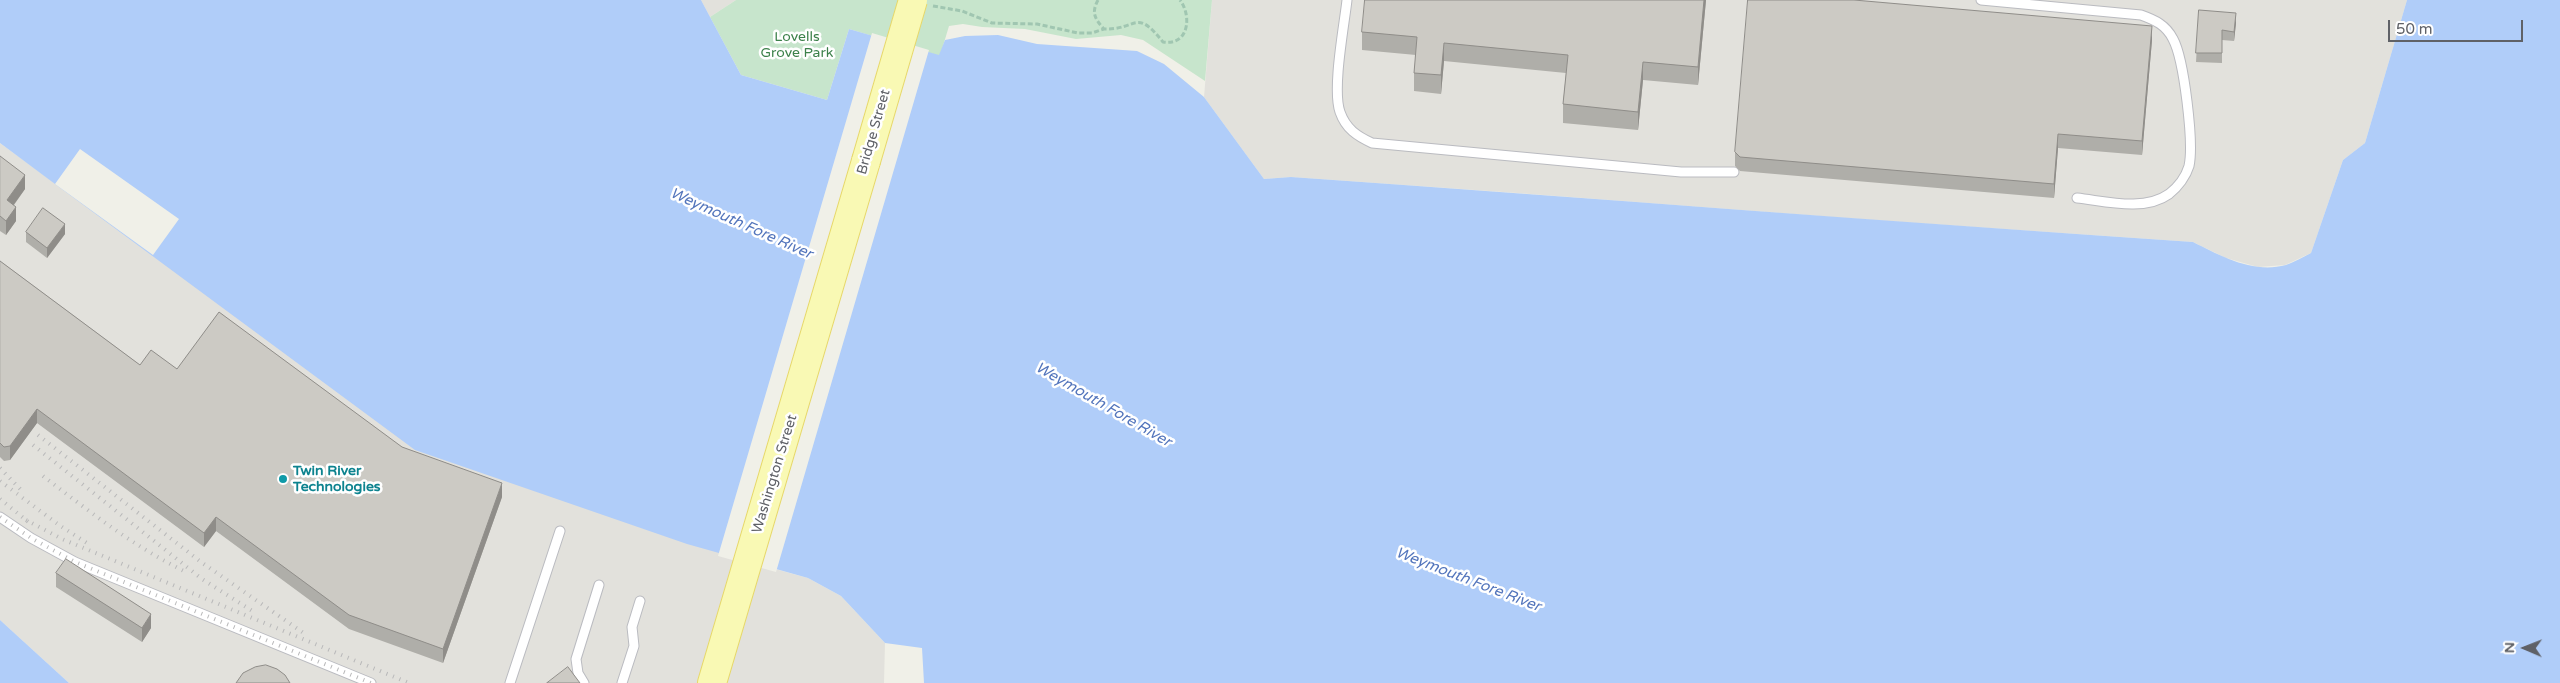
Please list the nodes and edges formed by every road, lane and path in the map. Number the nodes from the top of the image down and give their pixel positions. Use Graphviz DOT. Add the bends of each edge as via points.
graph roads {
  1 [pos="1098,0"];
  2 [pos="1180,0"];
  3 [pos="1347,0"];
  4 [pos="1981,0"];
  5 [pos="921,2"];
  6 [pos="1104,29"];
  7 [pos="1734,172"];
  8 [pos="2077,198"];
  9 [pos="837,264"];
  10 [pos="0,517"];
  11 [pos="560,531"];
  12 [pos="599,584"];
  13 [pos="640,601"];
  14 [pos="371,683"];
  15 [pos="510,683"];
  16 [pos="584,683"];
  17 [pos="622,683"];
  18 [pos="712,683"];
  1 -- 6 [label="path" via="1094,13"];
  2 -- 6 [label="path" via="1188,16 1188,26 1178,40 1163,42 1150,26 1141,22"];
  3 -- 7 [label="lane" via="1337,93 1339,111 1356,136 1372,143 1681,172"];
  4 -- 8 [label="lane" via="2141,15 2160,22 2173,37 2180,53 2191,148 2188,168 2180,183 2169,194 2152,202 2136,204"];
  5 -- 6 [label="path" via="992,22 1036,24 1078,33"];
  5 -- 9 [label="main road, Bridge Street, bridge"];
  9 -- 18 [label="main road, Washington Street"];
  10 -- 14 [label="lane" via="75,562"];
  11 -- 15 [label="lane"];
  12 -- 16 [label="lane" via="576,659 578,673"];
  13 -- 17 [label="lane" via="632,627 634,646"];
}
